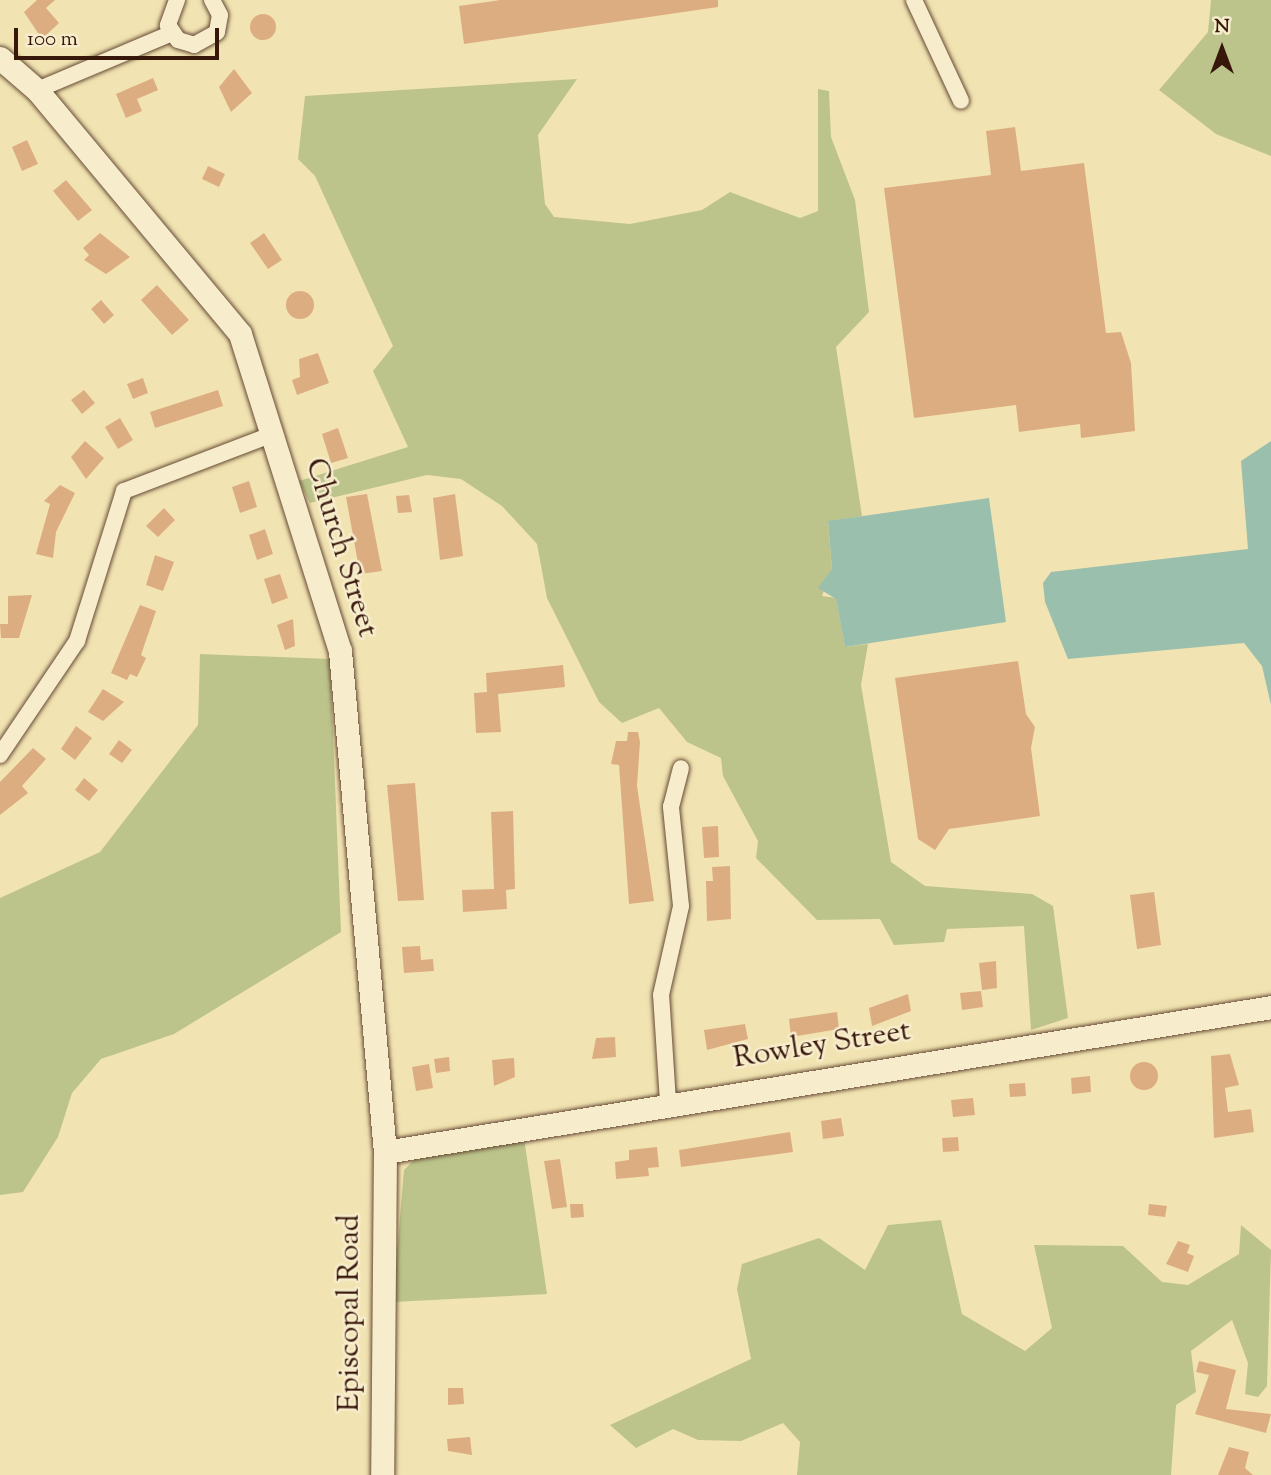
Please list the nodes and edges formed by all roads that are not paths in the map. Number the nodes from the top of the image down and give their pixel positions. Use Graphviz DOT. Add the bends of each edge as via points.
graph roads {
  1 [pos="177,0"];
  2 [pos="212,0"];
  3 [pos="914,0"];
  4 [pos="172,33"];
  5 [pos="0,58"];
  6 [pos="37,90"];
  7 [pos="961,101"];
  8 [pos="271,435"];
  9 [pos="0,755"];
  10 [pos="681,768"];
  11 [pos="1271,1007"];
  12 [pos="668,1102"];
  13 [pos="385,1152"];
  14 [pos="382,1475"];
  1 -- 4 [label="street" via="168,16"];
  2 -- 4 [label="street" via="220,24 211,39 186,44"];
  3 -- 7 [label="street"];
  4 -- 6 [label="street"];
  5 -- 6 [label="street, Church Street"];
  6 -- 8 [label="street, Church Street" via="240,334"];
  8 -- 9 [label="street" via="124,491 77,641"];
  8 -- 13 [label="street, Church Street" via="347,689"];
  10 -- 12 [label="street" via="671,807 681,906 661,995"];
  11 -- 12 [label="street, Rowley Street"];
  12 -- 13 [label="street, Rowley Street"];
  13 -- 14 [label="street, Episcopal Road"];
}
